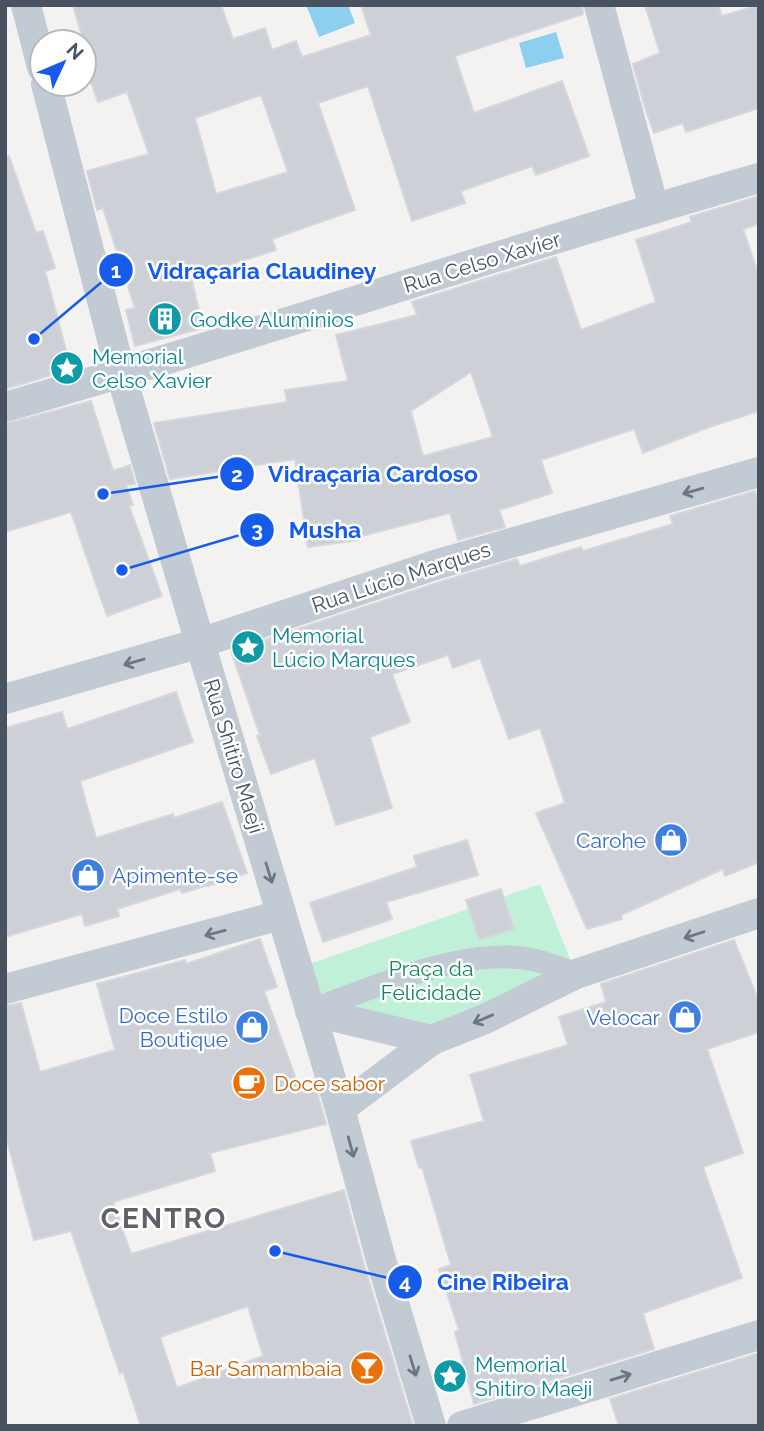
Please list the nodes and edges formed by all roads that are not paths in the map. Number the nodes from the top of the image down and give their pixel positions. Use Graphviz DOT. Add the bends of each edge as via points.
graph roads {
  1 [pos="26,5"];
  2 [pos="599,5"];
  3 [pos="32,28"];
  4 [pos="51,98"];
  5 [pos="759,178"];
  6 [pos="654,208"];
  7 [pos="121,374"];
  8 [pos="5,407"];
  9 [pos="759,472"];
  10 [pos="200,643"];
  11 [pos="5,699"];
  12 [pos="759,913"];
  13 [pos="281,915"];
  14 [pos="576,974"];
  15 [pos="5,989"];
  16 [pos="310,1011"];
  17 [pos="432,1040"];
  18 [pos="340,1109"];
  19 [pos="759,1335"];
  20 [pos="430,1426"];
  21 [pos="462,1426"];
  1 -- 3 [label="street"];
  2 -- 6 [label="street"];
  4 -- 7 [label="street, Rua Shitiro Maeji"];
  5 -- 6 [label="street, Rua Celso Xavier"];
  6 -- 7 [label="street, Rua Celso Xavier"];
  7 -- 8 [label="street, Rua Celso Xavier"];
  7 -- 10 [label="street, Rua Shitiro Maeji"];
  9 -- 10 [label="street, Rua Lúcio Marques, one-way" via="452,560"];
  10 -- 11 [label="street, Rua Lúcio Marques, one-way"];
  10 -- 13 [label="street, Rua Shitiro Maeji, one-way"];
  12 -- 14 [label="street, one-way"];
  13 -- 15 [label="street, one-way"];
  13 -- 16 [label="street, Rua Shitiro Maeji"];
  14 -- 16 [label="street" via="527,958 473,960 390,980"];
  14 -- 17 [label="street, one-way"];
  16 -- 17 [label="street"];
  16 -- 18 [label="street, Rua Shitiro Maeji"];
  17 -- 18 [label="street"];
  18 -- 20 [label="street, Rua Shitiro Maeji, one-way"];
  21 -- 19 [label="street, one-way"];
}
